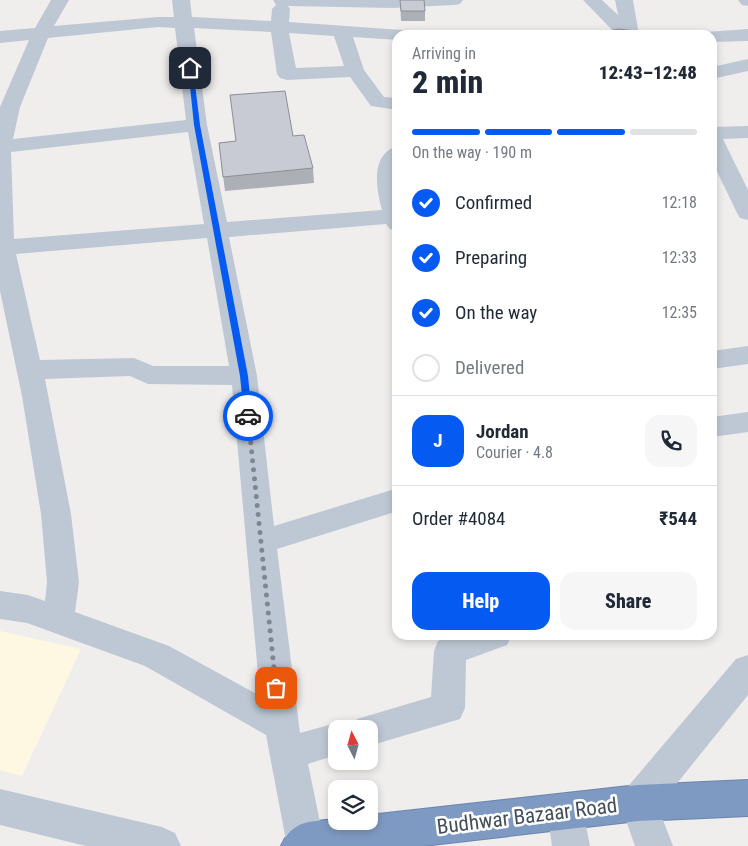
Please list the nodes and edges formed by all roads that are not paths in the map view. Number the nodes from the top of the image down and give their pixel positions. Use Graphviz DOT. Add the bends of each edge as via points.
graph roads {
  1 [pos="60,0"];
  2 [pos="454,0"];
  3 [pos="592,0"];
  4 [pos="624,0"];
  5 [pos="281,1"];
  6 [pos="392,1"];
  7 [pos="189,18"];
  8 [pos="279,27"];
  9 [pos="402,30"];
  10 [pos="623,30"];
  11 [pos="627,30"];
  12 [pos="342,31"];
  13 [pos="41,34"];
  14 [pos="392,34"];
  15 [pos="748,35"];
  16 [pos="717,36"];
  17 [pos="0,37"];
  18 [pos="748,65"];
  19 [pos="355,71"];
  20 [pos="717,71"];
  21 [pos="392,103"];
  22 [pos="197,125"];
  23 [pos="748,132"];
  24 [pos="717,133"];
  25 [pos="1,147"];
  26 [pos="392,158"];
  27 [pos="717,159"];
  28 [pos="392,200"];
  29 [pos="748,213"];
  30 [pos="392,220"];
  31 [pos="216,230"];
  32 [pos="2,248"];
  33 [pos="748,355"];
  34 [pos="717,359"];
  35 [pos="29,370"];
  36 [pos="244,376"];
  37 [pos="748,422"];
  38 [pos="717,426"];
  39 [pos="392,501"];
  40 [pos="261,542"];
  41 [pos="0,605"];
  42 [pos="58,620"];
  43 [pos="482,640"];
  44 [pos="748,670"];
  45 [pos="378,727"];
  46 [pos="284,739"];
  47 [pos="328,739"];
  48 [pos="748,798"];
  49 [pos="638,803"];
  50 [pos="0,807"];
  51 [pos="568,829"];
  52 [pos="299,845"];
  53 [pos="162,846"];
  54 [pos="654,846"];
  1 -- 13 [label="street"];
  2 -- 6 [label="street"];
  3 -- 10 [label="street"];
  4 -- 11 [label="street"];
  5 -- 6 [label="street"];
  5 -- 8 [label="street"];
  6 -- 9 [label="street"];
  7 -- 8 [label="street"];
  7 -- 13 [label="street"];
  7 -- 22 [label="street"];
  8 -- 12 [label="street"];
  8 -- 19 [label="street" via="287,74"];
  12 -- 14 [label="street"];
  12 -- 19 [label="street"];
  13 -- 17 [label="street"];
  13 -- 25 [label="street" via="10,107"];
  15 -- 16 [label="street"];
  18 -- 20 [label="street"];
  19 -- 21 [label="street" via="378,102"];
  22 -- 25 [label="street"];
  22 -- 31 [label="street"];
  23 -- 24 [label="street"];
  25 -- 32 [label="street"];
  26 -- 28 [label="street" via="386,171"];
  27 -- 29 [label="street"];
  30 -- 31 [label="street"];
  31 -- 32 [label="street"];
  31 -- 36 [label="street"];
  32 -- 35 [label="street"];
  33 -- 34 [label="street"];
  35 -- 36 [label="street" via="134,367 148,375"];
  35 -- 42 [label="street" via="56,514 62,582"];
  36 -- 40 [label="street"];
  37 -- 38 [label="street"];
  39 -- 40 [label="street"];
  40 -- 46 [label="street"];
  41 -- 42 [label="street" via="28,609"];
  42 -- 46 [label="street" via="157,656"];
  43 -- 45 [label="street" via="450,651 448,708"];
  44 -- 49 [label="street"];
  46 -- 47 [label="street"];
  46 -- 52 [label="street"];
  48 -- 49 [label="highway, Budhwar Bazaar Road"];
  49 -- 51 [label="highway, Budhwar Bazaar Road"];
  49 -- 54 [label="street"];
  50 -- 53 [label="street"];
  51 -- 52 [label="highway, Budhwar Bazaar Road"];
}
